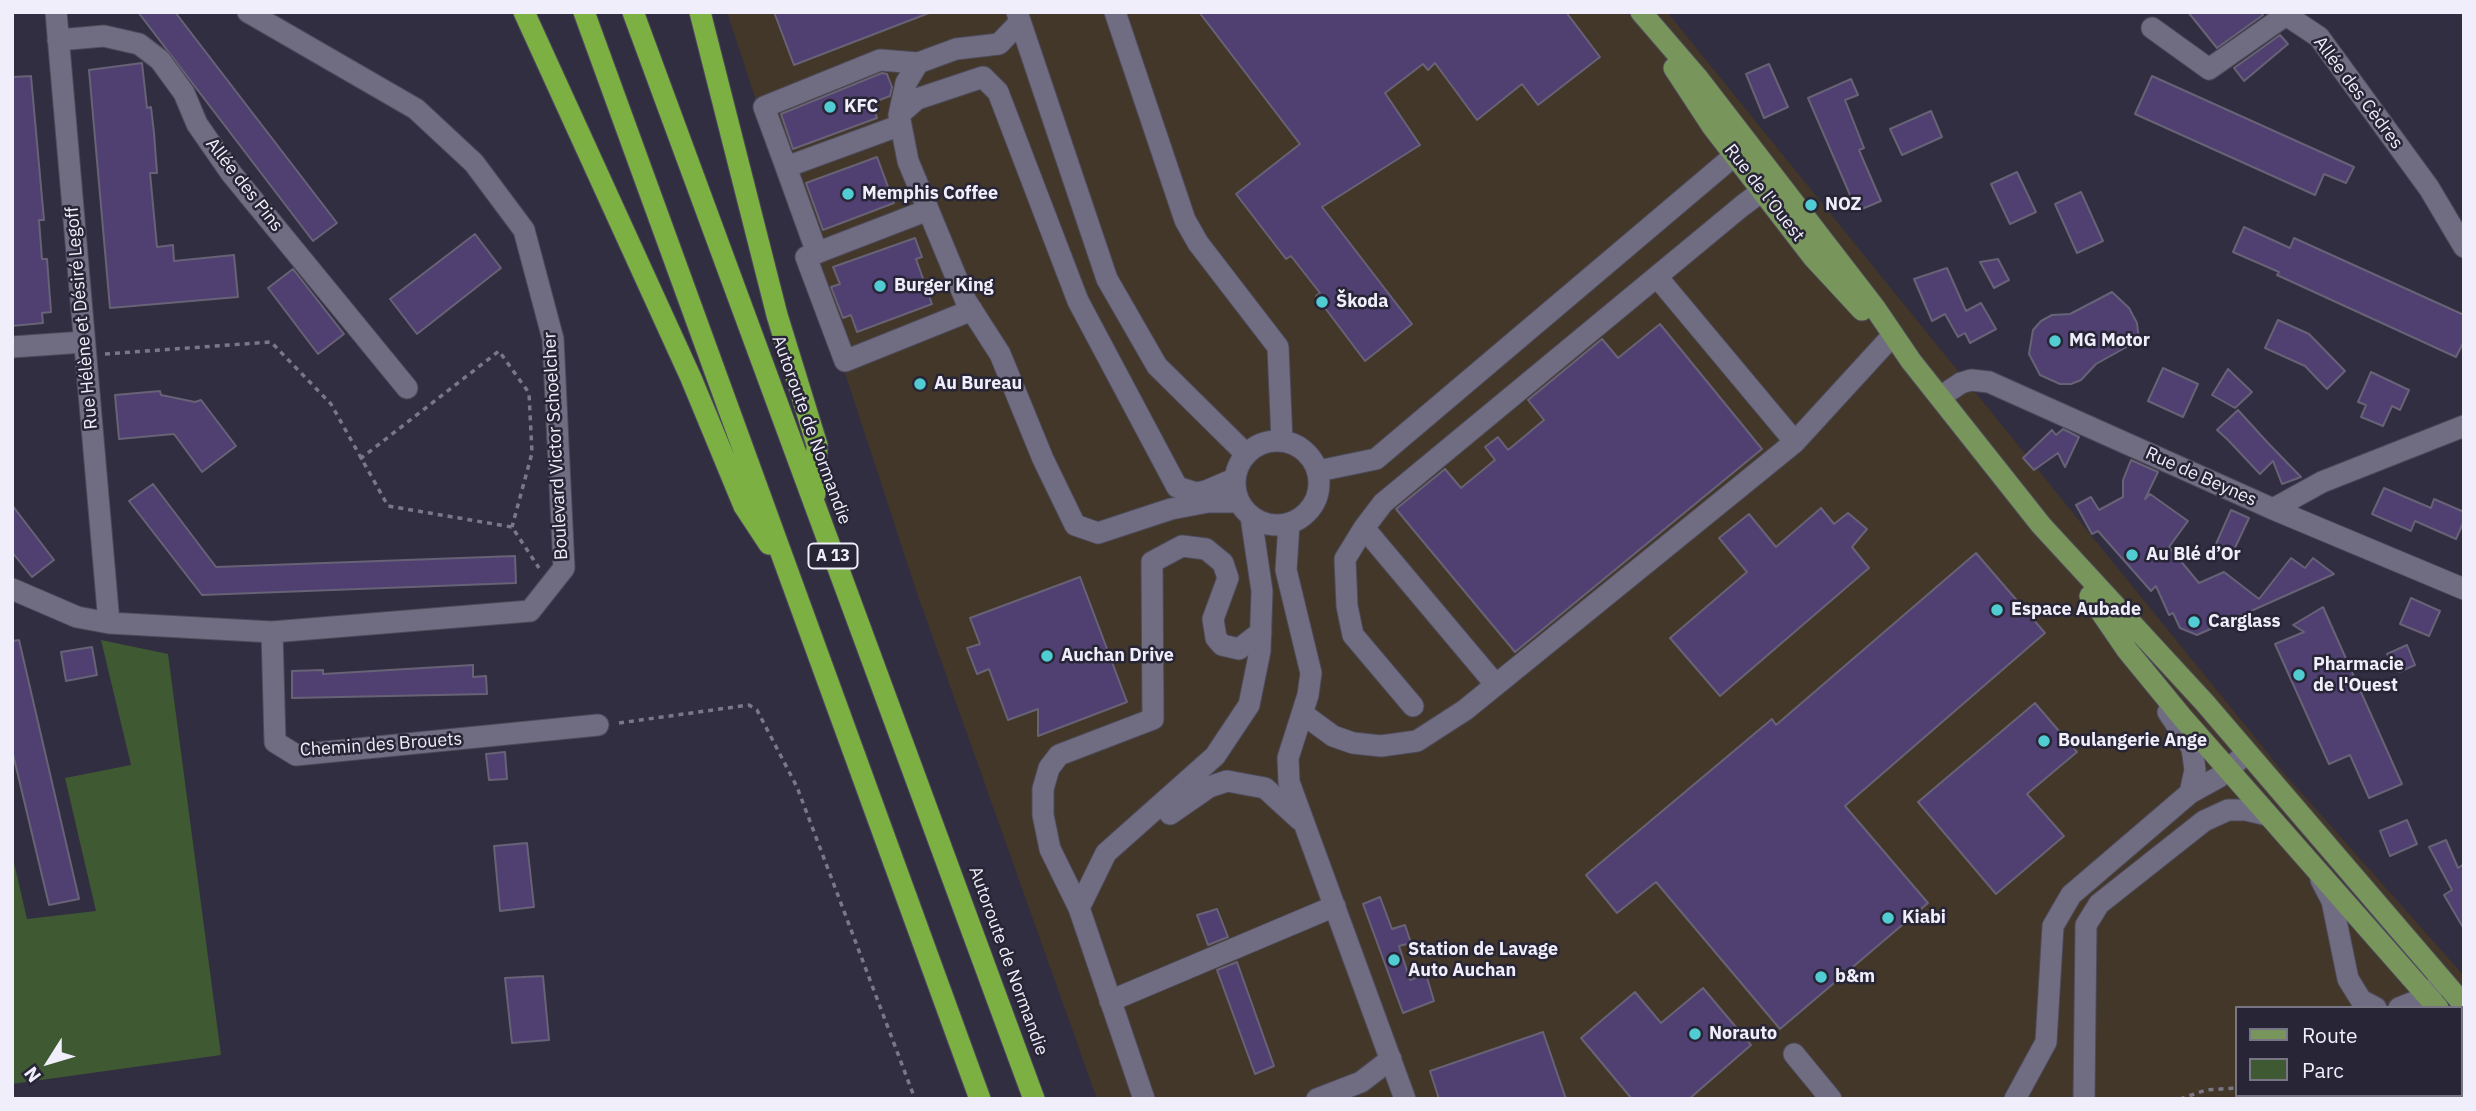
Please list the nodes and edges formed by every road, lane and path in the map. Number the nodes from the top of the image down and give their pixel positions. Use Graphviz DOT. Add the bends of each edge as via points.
graph roads {
  1 [pos="56,12"];
  2 [pos="248,12"];
  3 [pos="524,12"];
  4 [pos="584,12"];
  5 [pos="633,12"];
  6 [pos="700,12"];
  7 [pos="1115,12"];
  8 [pos="1639,12"];
  9 [pos="1018,17"];
  10 [pos="2152,28"];
  11 [pos="58,40"];
  12 [pos="918,63"];
  13 [pos="900,120"];
  14 [pos="1741,150"];
  15 [pos="786,167"];
  16 [pos="1762,191"];
  17 [pos="1784,191"];
  18 [pos="928,210"];
  19 [pos="2464,247"];
  20 [pos="817,253"];
  21 [pos="1658,278"];
  22 [pos="972,310"];
  23 [pos="1891,337"];
  24 [pos="12,347"];
  25 [pos="84,349"];
  26 [pos="407,388"];
  27 [pos="1940,397"];
  28 [pos="2464,426"];
  29 [pos="1282,441"];
  30 [pos="1795,442"];
  31 [pos="1245,454"];
  32 [pos="360,459"];
  33 [pos="1318,471"];
  34 [pos="1234,479"];
  35 [pos="1177,487"];
  36 [pos="815,506"];
  37 [pos="1171,509"];
  38 [pos="1245,509"];
  39 [pos="2273,509"];
  40 [pos="1289,524"];
  41 [pos="2041,525"];
  42 [pos="512,527"];
  43 [pos="1364,528"];
  44 [pos="788,571"];
  45 [pos="551,585"];
  46 [pos="12,589"];
  47 [pos="2464,589"];
  48 [pos="109,623"];
  49 [pos="272,632"];
  50 [pos="1261,632"];
  51 [pos="2127,650"];
  52 [pos="1496,685"];
  53 [pos="1413,706"];
  54 [pos="1303,714"];
  55 [pos="598,725"];
  56 [pos="2254,760"];
  57 [pos="2234,777"];
  58 [pos="2190,793"];
  59 [pos="2228,810"];
  60 [pos="2267,816"];
  61 [pos="1143,823"];
  62 [pos="1308,830"];
  63 [pos="2320,876"];
  64 [pos="1335,906"];
  65 [pos="1079,908"];
  66 [pos="2456,991"];
  67 [pos="1110,1001"];
  68 [pos="2433,1003"];
  69 [pos="2372,1006"];
  70 [pos="2413,1006"];
  71 [pos="1794,1054"];
  72 [pos="1391,1059"];
  73 [pos="2234,1088"];
  74 [pos="915,1099"];
  75 [pos="981,1099"];
  76 [pos="1034,1099"];
  77 [pos="1144,1099"];
  78 [pos="1317,1099"];
  79 [pos="1405,1099"];
  80 [pos="1831,1099"];
  81 [pos="2015,1099"];
  82 [pos="2084,1099"];
  83 [pos="2180,1099"];
  1 -- 11 [label="street, Rue Hélène et Désiré Legoff"];
  2 -- 45 [label="street, Boulevard Victor Schoelcher" via="416,109 474,163 524,230 553,339 564,568"];
  3 -- 44 [label="highway" via="691,378 744,506"];
  4 -- 44 [label="highway, A 13"];
  5 -- 36 [label="highway, Autoroute de Normandie / A 13"];
  6 -- 36 [label="highway" via="777,315 817,445"];
  7 -- 29 [label="street" via="1185,220 1278,347"];
  8 -- 14 [label="main road, Rue de l'Ouest"];
  9 -- 12 [label="street" via="999,44 956,49"];
  9 -- 31 [label="street" via="1107,279 1157,366"];
  10 -- 19 [label="street, Allée des Cèdres" via="2209,69 2286,15 2319,37 2429,188"];
  11 -- 25 [label="street, Rue Hélène et Désiré Legoff"];
  11 -- 26 [label="street, Allée des Pins" via="104,36 139,44 160,60 231,173"];
  12 -- 13 [label="street" via="906,83"];
  12 -- 15 [label="street" via="880,61 764,107"];
  13 -- 15 [label="street"];
  13 -- 18 [label="street" via="908,161"];
  13 -- 35 [label="street" via="917,99 983,77 998,92 1078,301"];
  14 -- 16 [label="main road, Rue de l'Ouest"];
  14 -- 17 [label="main road, Rue de l'Ouest"];
  14 -- 33 [label="street" via="1376,459"];
  15 -- 20 [label="street"];
  16 -- 17 [label="street"];
  16 -- 21 [label="street"];
  16 -- 23 [label="main road, Rue de l'Ouest" via="1825,272"];
  17 -- 23 [label="main road, Rue de l'Ouest"];
  18 -- 20 [label="street"];
  18 -- 22 [label="street"];
  20 -- 22 [label="street" via="806,257 845,361"];
  21 -- 30 [label="street"];
  21 -- 43 [label="street" via="1383,503"];
  22 -- 37 [label="street" via="1000,354 1075,525 1098,534"];
  23 -- 27 [label="main road, Rue de l'Ouest"];
  23 -- 30 [label="street"];
  24 -- 25 [label="street"];
  25 -- 32 [label="path" via="271,342 331,404"];
  25 -- 48 [label="street, Rue Hélène et Désiré Legoff"];
  27 -- 39 [label="street, Rue de Beynes" via="1961,383 1989,382"];
  27 -- 41 [label="main road, Rue de l'Ouest"];
  28 -- 39 [label="street" via="2322,482"];
  29 -- 31 [label="street" via="1256,446"];
  29 -- 33 [label="street" via="1310,456"];
  30 -- 52 [label="street"];
  31 -- 34 [label="street"];
  32 -- 42 [label="path" via="388,506"];
  32 -- 42 [label="path" via="499,351 529,393 532,453"];
  33 -- 40 [label="street" via="1320,484 1310,509"];
  34 -- 35 [label="street" via="1196,493"];
  34 -- 38 [label="street"];
  35 -- 37 [label="street"];
  36 -- 76 [label="highway, Autoroute de Normandie / A 13"];
  37 -- 38 [label="street" via="1208,502"];
  38 -- 40 [label="street" via="1263,523"];
  38 -- 50 [label="street" via="1262,592"];
  39 -- 47 [label="street, Rue de Beynes"];
  40 -- 54 [label="street" via="1286,570 1311,673"];
  41 -- 51 [label="main road"];
  41 -- 56 [label="main road"];
  42 -- 45 [label="path"];
  43 -- 52 [label="street"];
  43 -- 53 [label="street" via="1345,559 1353,635"];
  44 -- 75 [label="highway, A 13"];
  45 -- 49 [label="street, Boulevard Victor Schoelcher" via="530,611"];
  46 -- 48 [label="street, Boulevard Victor Schoelcher" via="77,617"];
  48 -- 49 [label="street, Boulevard Victor Schoelcher"];
  49 -- 55 [label="street, Chemin des Brouets" via="275,742 296,755"];
  50 -- 61 [label="street" via="1249,705 1215,756"];
  50 -- 65 [label="street" via="1239,649 1216,638 1213,619 1228,578 1223,563 1206,548 1182,545 1152,562 1153,719 1059,755 1049,768 1043,789 1050,849"];
  51 -- 57 [label="main road"];
  51 -- 58 [label="street" via="2192,748 2195,770"];
  52 -- 54 [label="street" via="1417,741 1381,746 1353,743 1333,736"];
  54 -- 62 [label="street" via="1288,758 1289,782"];
  55 -- 74 [label="path" via="750,705 757,710 797,787"];
  56 -- 57 [label="street"];
  56 -- 66 [label="main road"];
  57 -- 58 [label="street"];
  57 -- 59 [label="street"];
  57 -- 60 [label="main road"];
  58 -- 81 [label="street" via="2071,895 2059,915 2053,926 2046,1042"];
  59 -- 60 [label="street"];
  59 -- 82 [label="street" via="2204,821 2099,904 2086,925"];
  60 -- 63 [label="main road"];
  61 -- 62 [label="street" via="1172,813 1201,791 1227,781 1265,788"];
  61 -- 65 [label="street" via="1106,853"];
  62 -- 64 [label="street"];
  63 -- 68 [label="main road"];
  63 -- 69 [label="street" via="2332,901 2348,979 2361,1000"];
  64 -- 67 [label="street"];
  64 -- 72 [label="street"];
  65 -- 67 [label="street"];
  66 -- 68 [label="street"];
  67 -- 77 [label="street"];
  68 -- 70 [label="street"];
  71 -- 80 [label="street"];
  72 -- 78 [label="street" via="1361,1082"];
  72 -- 79 [label="street"];
  73 -- 83 [label="path" via="2206,1090"];
}
